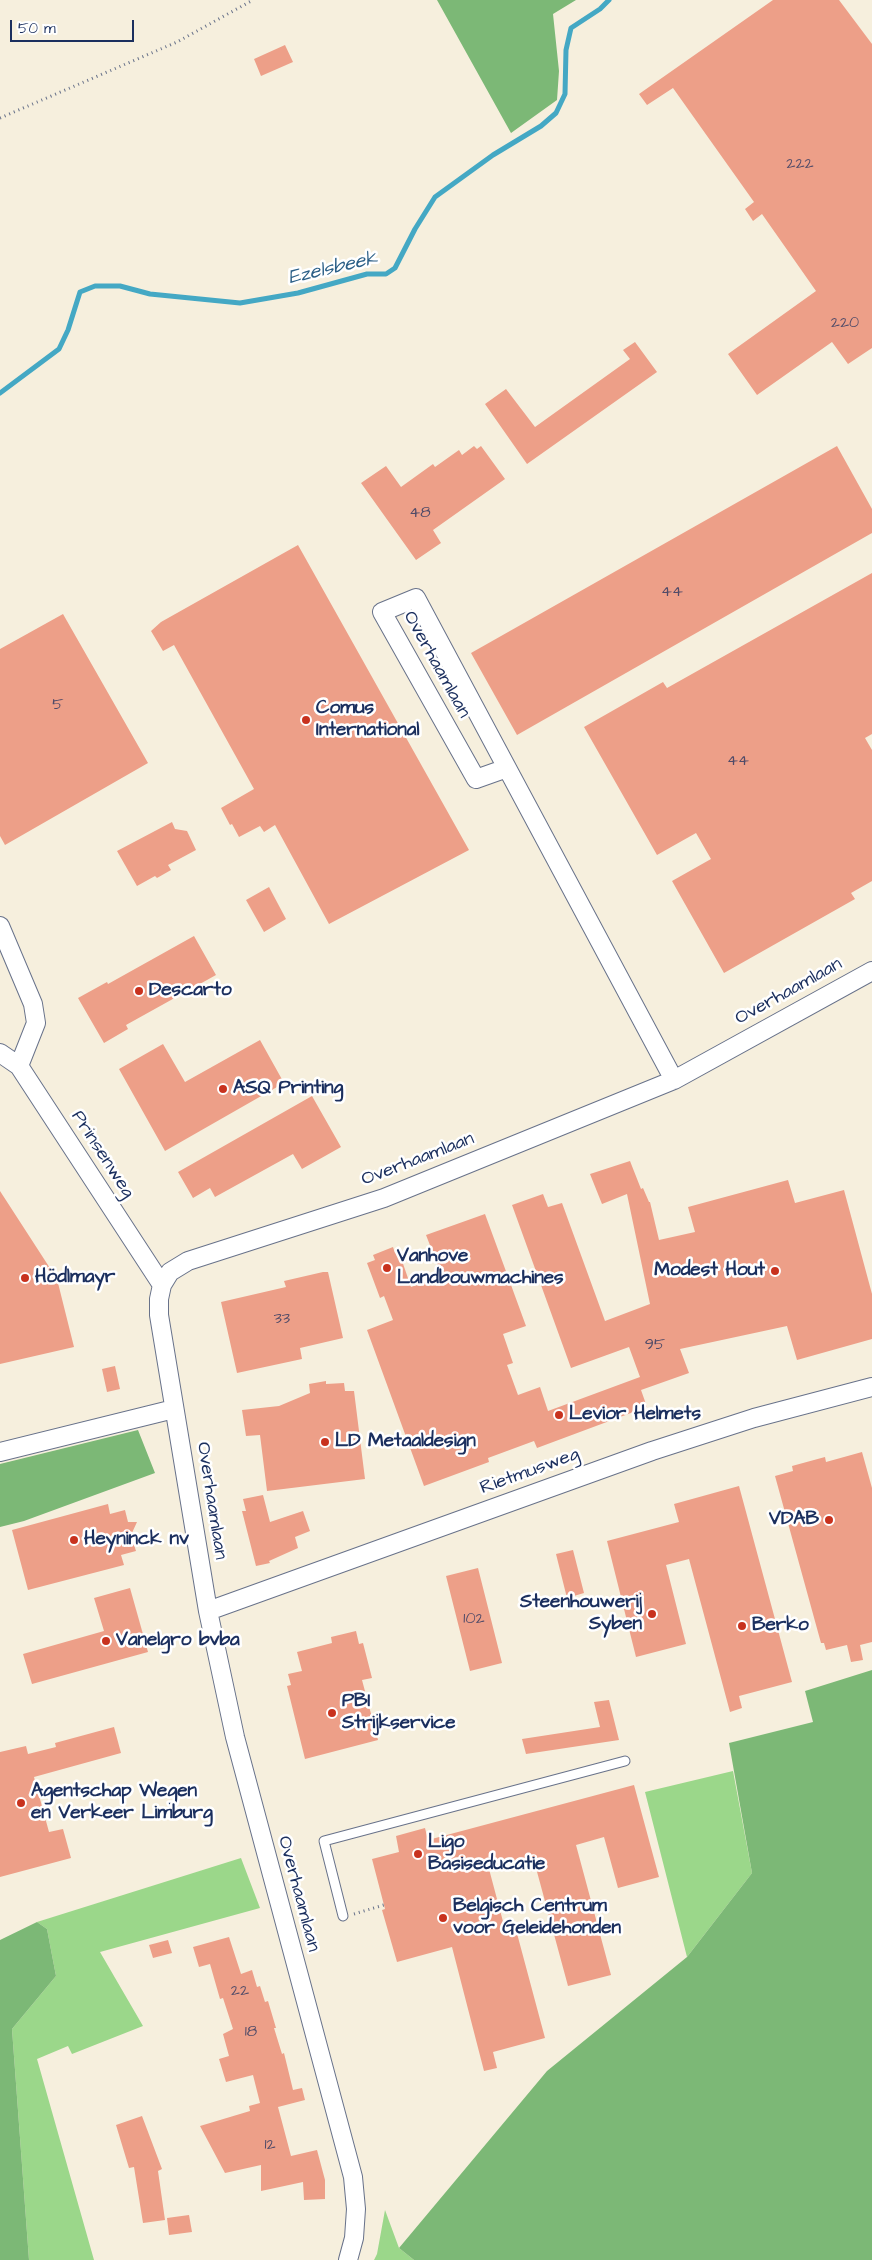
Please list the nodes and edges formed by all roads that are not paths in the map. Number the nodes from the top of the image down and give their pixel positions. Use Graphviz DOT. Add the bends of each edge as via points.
graph roads {
  1 [pos="507,768"];
  2 [pos="0,926"];
  3 [pos="872,971"];
  4 [pos="0,1053"];
  5 [pos="19,1066"];
  6 [pos="674,1080"];
  7 [pos="162,1285"];
  8 [pos="872,1387"];
  9 [pos="174,1409"];
  10 [pos="0,1452"];
  11 [pos="208,1611"];
  12 [pos="625,1761"];
  13 [pos="343,1916"];
  14 [pos="348,2260"];
  1 -- 1 [label="street, Overhaamlaan" via="476,779 382,612 416,598"];
  1 -- 6 [label="street, Overhaamlaan"];
  2 -- 5 [label="street" via="33,1004 36,1023"];
  3 -- 6 [label="street, Overhaamlaan"];
  4 -- 5 [label="street, Prinsenweg"];
  5 -- 7 [label="street, Prinsenweg"];
  6 -- 7 [label="street, Overhaamlaan" via="384,1198 188,1261 170,1272"];
  7 -- 9 [label="street, Overhaamlaan" via="160,1315"];
  8 -- 11 [label="street, Rietmusweg" via="754,1418 652,1451"];
  9 -- 10 [label="street"];
  9 -- 11 [label="street, Overhaamlaan"];
  11 -- 14 [label="street, Overhaamlaan" via="235,1738 352,2177 356,2209 354,2238"];
  12 -- 13 [label="lane" via="324,1841"];
}
